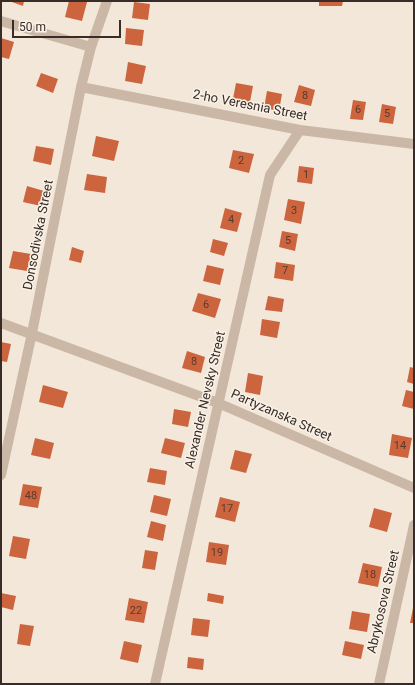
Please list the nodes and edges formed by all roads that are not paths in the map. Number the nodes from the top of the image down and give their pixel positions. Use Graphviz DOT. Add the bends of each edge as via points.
graph roads {
  1 [pos="107,1"];
  2 [pos="1,21"];
  3 [pos="91,47"];
  4 [pos="81,87"];
  5 [pos="300,130"];
  6 [pos="414,144"];
  7 [pos="1,323"];
  8 [pos="32,334"];
  9 [pos="218,403"];
  10 [pos="1,475"];
  11 [pos="414,488"];
  12 [pos="414,525"];
  13 [pos="155,684"];
  14 [pos="379,684"];
  1 -- 3 [label="street, Donsodivska Street"];
  2 -- 3 [label="street"];
  3 -- 4 [label="street, Donsodivska Street"];
  4 -- 5 [label="street, 2-ho Veresnia Street"];
  4 -- 8 [label="street, Donsodivska Street"];
  5 -- 6 [label="street, 2-ho Veresnia Street"];
  5 -- 9 [label="street, Alexander Nevsky Street" via="270,175"];
  7 -- 8 [label="street, Partyzanska Street"];
  8 -- 9 [label="street, Partyzanska Street"];
  8 -- 10 [label="street, Donsodivska Street"];
  9 -- 11 [label="street, Partyzanska Street"];
  9 -- 13 [label="street, Alexander Nevsky Street"];
  12 -- 14 [label="street, Abrykosova Street"];
}
